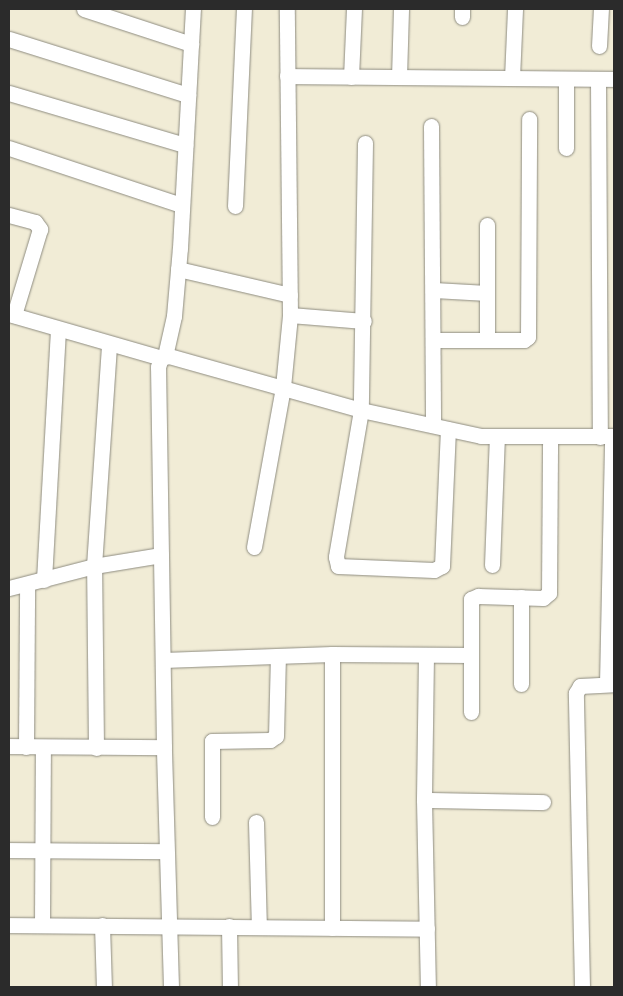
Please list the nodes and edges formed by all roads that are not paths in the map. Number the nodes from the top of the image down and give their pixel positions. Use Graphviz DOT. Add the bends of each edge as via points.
graph roads {
  1 [pos="84,9"];
  2 [pos="193,9"];
  3 [pos="244,9"];
  4 [pos="287,9"];
  5 [pos="354,9"];
  6 [pos="401,9"];
  7 [pos="516,9"];
  8 [pos="601,9"];
  9 [pos="9,39"];
  10 [pos="191,44"];
  11 [pos="599,46"];
  12 [pos="287,76"];
  13 [pos="351,77"];
  14 [pos="398,77"];
  15 [pos="512,78"];
  16 [pos="566,79"];
  17 [pos="598,79"];
  18 [pos="614,79"];
  19 [pos="9,93"];
  20 [pos="188,95"];
  21 [pos="529,120"];
  22 [pos="431,126"];
  23 [pos="365,143"];
  24 [pos="185,146"];
  25 [pos="9,148"];
  26 [pos="566,148"];
  27 [pos="182,205"];
  28 [pos="236,206"];
  29 [pos="9,215"];
  30 [pos="487,225"];
  31 [pos="178,269"];
  32 [pos="434,290"];
  33 [pos="487,292"];
  34 [pos="290,295"];
  35 [pos="11,314"];
  36 [pos="290,315"];
  37 [pos="364,321"];
  38 [pos="58,329"];
  39 [pos="435,340"];
  40 [pos="487,340"];
  41 [pos="109,344"];
  42 [pos="163,357"];
  43 [pos="283,387"];
  44 [pos="361,410"];
  45 [pos="441,427"];
  46 [pos="497,437"];
  47 [pos="609,437"];
  48 [pos="550,438"];
  49 [pos="254,547"];
  50 [pos="162,555"];
  51 [pos="492,565"];
  52 [pos="94,566"];
  53 [pos="44,580"];
  54 [pos="27,584"];
  55 [pos="9,588"];
  56 [pos="521,597"];
  57 [pos="332,654"];
  58 [pos="426,655"];
  59 [pos="278,656"];
  60 [pos="471,656"];
  61 [pos="163,660"];
  62 [pos="521,684"];
  63 [pos="611,684"];
  64 [pos="471,712"];
  65 [pos="9,746"];
  66 [pos="26,747"];
  67 [pos="43,748"];
  68 [pos="96,748"];
  69 [pos="164,748"];
  70 [pos="424,800"];
  71 [pos="543,802"];
  72 [pos="212,817"];
  73 [pos="256,822"];
  74 [pos="9,850"];
  75 [pos="42,850"];
  76 [pos="166,850"];
  77 [pos="9,925"];
  78 [pos="42,925"];
  79 [pos="102,925"];
  80 [pos="168,925"];
  81 [pos="229,926"];
  82 [pos="259,927"];
  83 [pos="332,928"];
  84 [pos="427,929"];
  85 [pos="104,987"];
  86 [pos="171,987"];
  87 [pos="230,987"];
  88 [pos="428,987"];
  89 [pos="582,987"];
  1 -- 10 [label="street"];
  2 -- 10 [label="street"];
  3 -- 28 [label="street"];
  4 -- 12 [label="street"];
  5 -- 13 [label="street"];
  6 -- 14 [label="street"];
  7 -- 15 [label="street"];
  8 -- 11 [label="street"];
  9 -- 20 [label="street"];
  10 -- 20 [label="street"];
  12 -- 13 [label="street"];
  12 -- 34 [label="street"];
  13 -- 14 [label="street"];
  14 -- 15 [label="street"];
  15 -- 16 [label="street"];
  16 -- 17 [label="street"];
  16 -- 26 [label="street"];
  17 -- 18 [label="street"];
  17 -- 47 [label="street"];
  19 -- 24 [label="street"];
  20 -- 24 [label="street"];
  21 -- 40 [label="street" via="529,333 524,340"];
  22 -- 32 [label="street"];
  23 -- 37 [label="street"];
  24 -- 27 [label="street"];
  25 -- 27 [label="street"];
  27 -- 31 [label="street"];
  29 -- 35 [label="street" via="35,222 40,229"];
  30 -- 33 [label="street"];
  31 -- 34 [label="street"];
  31 -- 42 [label="street" via="174,316"];
  32 -- 33 [label="street"];
  32 -- 39 [label="street"];
  33 -- 40 [label="street"];
  34 -- 36 [label="street"];
  35 -- 38 [label="street"];
  36 -- 37 [label="street"];
  36 -- 43 [label="street"];
  37 -- 44 [label="street"];
  38 -- 41 [label="street"];
  38 -- 53 [label="street"];
  39 -- 40 [label="street"];
  39 -- 45 [label="street"];
  41 -- 42 [label="street"];
  41 -- 52 [label="street"];
  42 -- 43 [label="street"];
  42 -- 50 [label="street" via="158,367"];
  43 -- 44 [label="street"];
  43 -- 49 [label="street"];
  44 -- 45 [label="street"];
  44 -- 45 [label="street" via="336,557 338,566 344,568 434,570 442,566"];
  45 -- 46 [label="street"];
  46 -- 48 [label="street"];
  46 -- 51 [label="street"];
  47 -- 48 [label="street"];
  47 -- 63 [label="street"];
  48 -- 56 [label="street" via="549,593 544,598"];
  50 -- 52 [label="street"];
  50 -- 61 [label="street"];
  52 -- 53 [label="street"];
  52 -- 68 [label="street"];
  53 -- 54 [label="street"];
  54 -- 55 [label="street"];
  54 -- 66 [label="street"];
  56 -- 60 [label="street" via="478,596 471,599"];
  56 -- 62 [label="street"];
  57 -- 58 [label="street"];
  57 -- 59 [label="street"];
  57 -- 83 [label="street"];
  58 -- 60 [label="street"];
  58 -- 70 [label="street"];
  59 -- 61 [label="street"];
  59 -- 72 [label="street" via="276,736 270,740 212,742"];
  60 -- 64 [label="street"];
  61 -- 69 [label="street"];
  63 -- 89 [label="street" via="580,686 576,693"];
  65 -- 66 [label="street"];
  66 -- 67 [label="street"];
  67 -- 68 [label="street"];
  67 -- 75 [label="street"];
  68 -- 69 [label="street"];
  69 -- 76 [label="street"];
  70 -- 71 [label="street"];
  70 -- 84 [label="street"];
  73 -- 82 [label="street"];
  74 -- 75 [label="street"];
  75 -- 76 [label="street"];
  75 -- 78 [label="street"];
  76 -- 80 [label="street"];
  77 -- 78 [label="street"];
  78 -- 79 [label="street"];
  79 -- 80 [label="street"];
  79 -- 85 [label="street"];
  80 -- 81 [label="street"];
  80 -- 86 [label="street"];
  81 -- 82 [label="street"];
  81 -- 87 [label="street"];
  82 -- 83 [label="street"];
  83 -- 84 [label="street"];
  84 -- 88 [label="street"];
}
